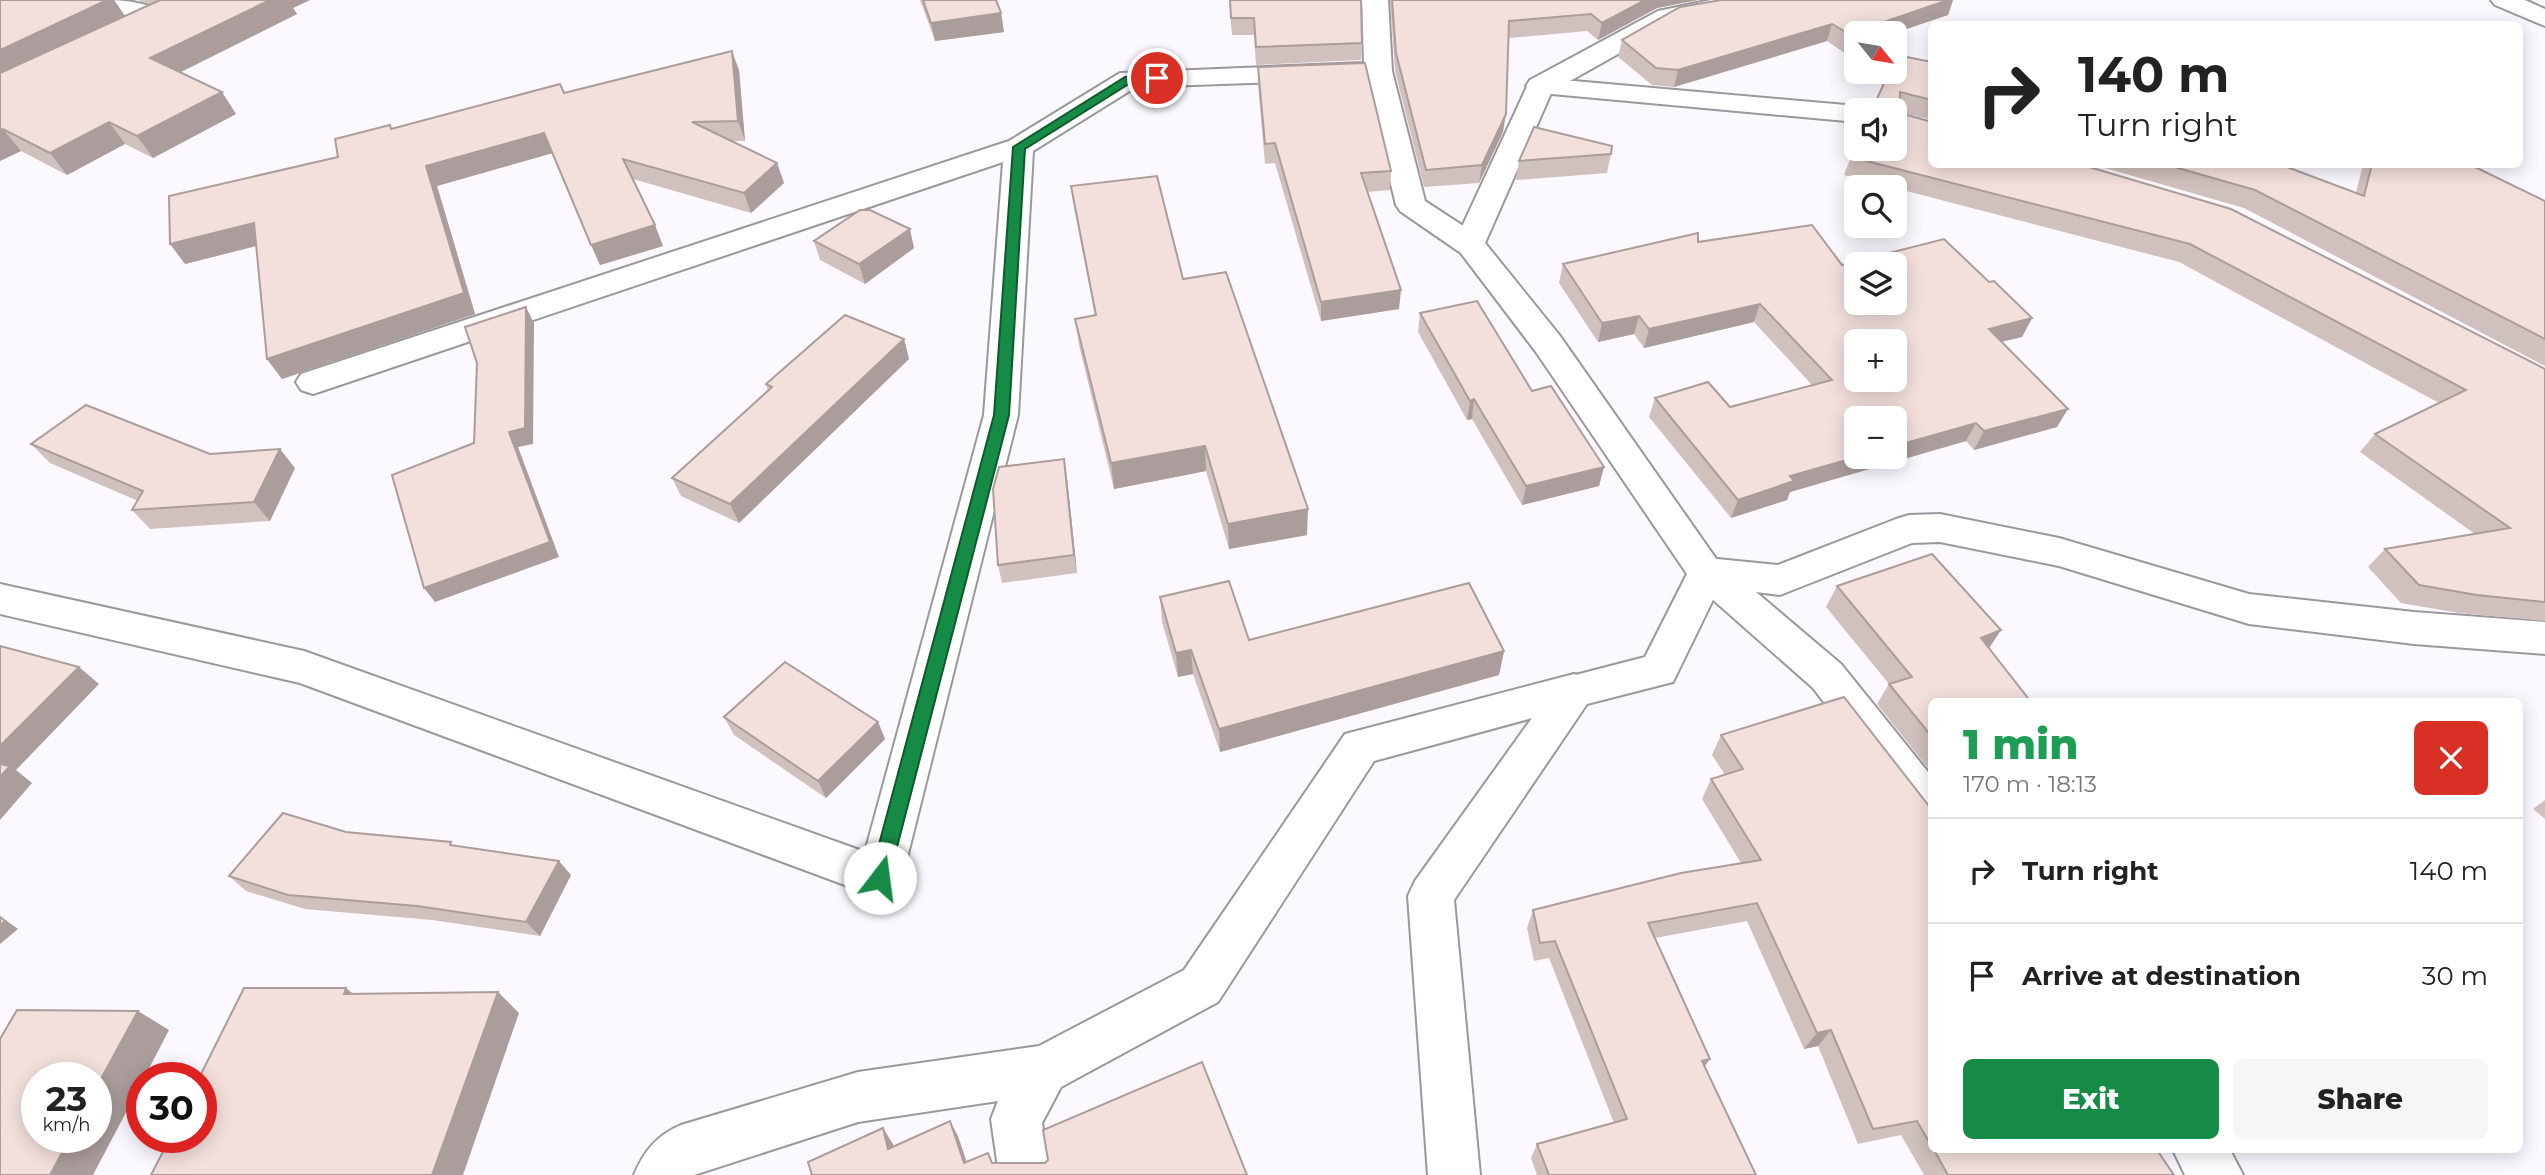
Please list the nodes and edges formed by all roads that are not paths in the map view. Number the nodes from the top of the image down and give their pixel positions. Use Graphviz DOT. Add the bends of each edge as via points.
graph roads {
  1 [pos="109,0"];
  2 [pos="1375,0"];
  3 [pos="1752,0"];
  4 [pos="2504,0"];
  5 [pos="2545,18"];
  6 [pos="120,36"];
  7 [pos="1378,71"];
  8 [pos="1540,86"];
  9 [pos="1844,113"];
  10 [pos="1019,147"];
  11 [pos="1469,244"];
  12 [pos="313,382"];
  13 [pos="1707,573"];
  14 [pos="0,599"];
  15 [pos="2545,638"];
  16 [pos="1574,691"];
  17 [pos="1928,805"];
  18 [pos="1044,1070"];
  19 [pos="2200,1153"];
  20 [pos="660,1175"];
  21 [pos="1025,1175"];
  22 [pos="1454,1175"];
  23 [pos="2217,1175"];
  1 -- 6 [label="street" via="166,14"];
  2 -- 7 [label="street"];
  3 -- 8 [label="street" via="1667,16"];
  4 -- 5 [label="street"];
  7 -- 10 [label="street" via="1129,79"];
  7 -- 11 [label="street" via="1411,205"];
  8 -- 9 [label="street"];
  8 -- 11 [label="street"];
  10 -- 12 [label="street"];
  10 -- 14 [label="street" via="1001,415 880,878 304,667"];
  11 -- 13 [label="street" via="1548,344"];
  13 -- 15 [label="street" via="1780,580 1909,528 1940,528 2059,552 2249,609"];
  13 -- 16 [label="street" via="1659,670"];
  13 -- 17 [label="street" via="1827,676"];
  16 -- 18 [label="street" via="1360,747 1201,986"];
  16 -- 22 [label="street" via="1431,896"];
  18 -- 20 [label="street" via="858,1097 681,1151"];
  18 -- 21 [label="street" via="1016,1119"];
  19 -- 23 [label="street"];
}
